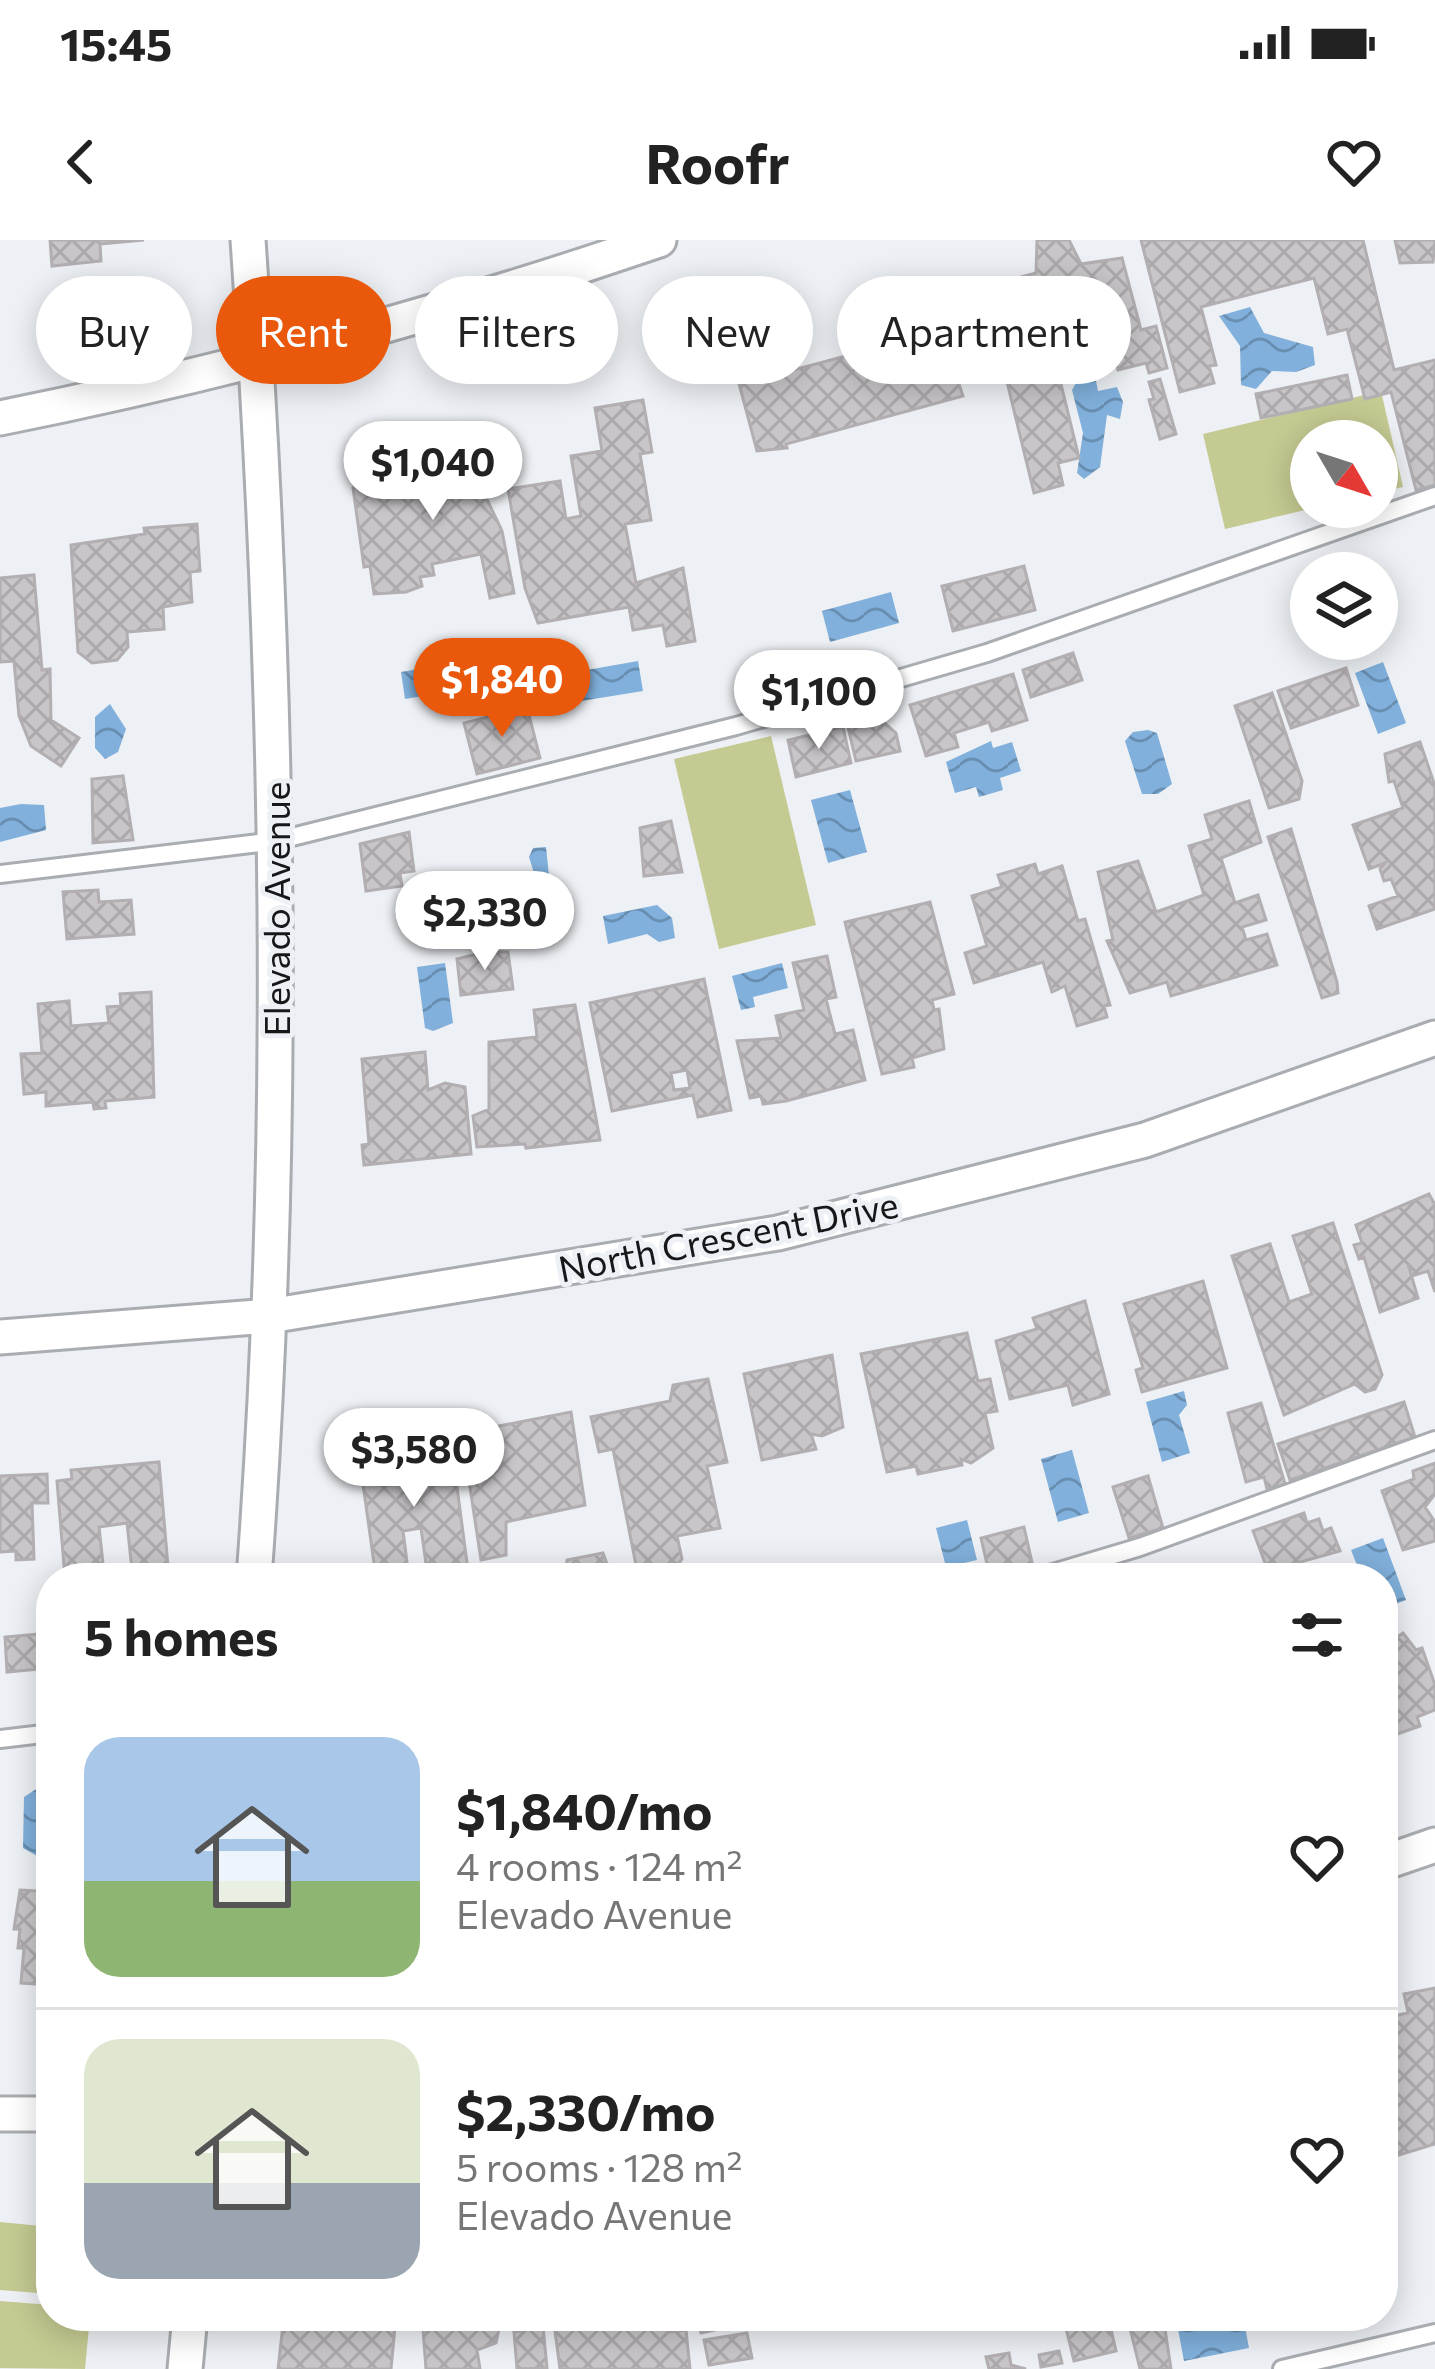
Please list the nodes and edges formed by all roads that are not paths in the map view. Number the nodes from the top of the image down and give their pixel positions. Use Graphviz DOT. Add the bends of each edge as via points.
graph roads {
  1 [pos="248,240"];
  2 [pos="659,240"];
  3 [pos="250,276"];
  4 [pos="391,326"];
  5 [pos="216,372"];
  6 [pos="257,384"];
  7 [pos="0,418"];
  8 [pos="1435,496"];
  9 [pos="276,841"];
  10 [pos="0,874"];
  11 [pos="1435,1038"];
  12 [pos="269,1316"];
  13 [pos="0,1336"];
  14 [pos="1435,1440"];
  15 [pos="255,1563"];
  16 [pos="1086,1563"];
  17 [pos="36,1735"];
  18 [pos="0,1739"];
  19 [pos="1435,1845"];
  20 [pos="1398,1858"];
  21 [pos="0,2114"];
  22 [pos="36,2114"];
  23 [pos="189,2331"];
  24 [pos="1435,2333"];
  25 [pos="185,2369"];
  26 [pos="1282,2369"];
  1 -- 3 [label="street, Elevado Avenue"];
  2 -- 4 [label="street"];
  5 -- 7 [label="street"];
  6 -- 9 [label="street, Elevado Avenue"];
  8 -- 9 [label="lane" via="987,653 736,726"];
  9 -- 10 [label="lane"];
  9 -- 12 [label="street, Elevado Avenue"];
  11 -- 12 [label="street, North Crescent Drive" via="1145,1140 778,1233"];
  12 -- 13 [label="street, North Crescent Drive"];
  12 -- 15 [label="street, Elevado Avenue"];
  14 -- 16 [label="lane"];
  17 -- 18 [label="lane"];
  19 -- 20 [label="street"];
  21 -- 22 [label="street"];
  23 -- 25 [label="street"];
  24 -- 26 [label="lane"];
}
